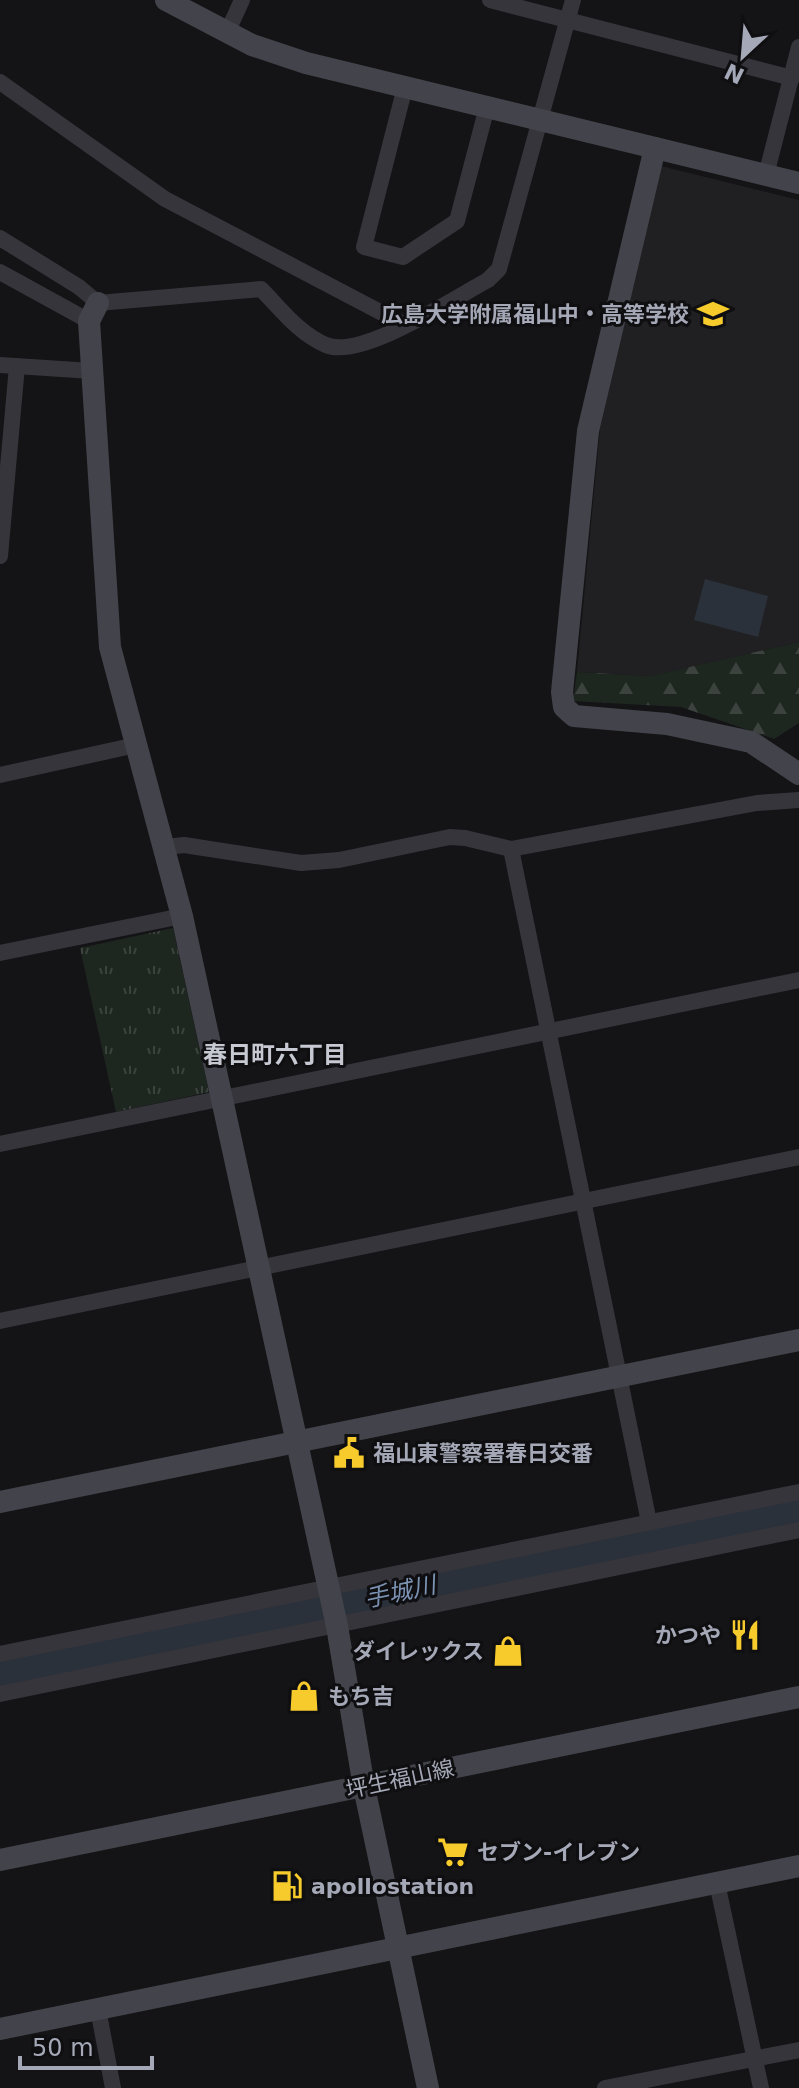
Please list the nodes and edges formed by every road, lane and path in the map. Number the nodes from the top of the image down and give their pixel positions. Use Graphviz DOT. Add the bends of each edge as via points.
graph roads {
  1 [pos="166,0"];
  2 [pos="242,0"];
  3 [pos="490,0"];
  4 [pos="573,0"];
  5 [pos="569,19"];
  6 [pos="227,33"];
  7 [pos="799,47"];
  8 [pos="792,78"];
  9 [pos="0,82"];
  10 [pos="405,87"];
  11 [pos="487,107"];
  12 [pos="542,121"];
  13 [pos="655,148"];
  14 [pos="766,175"];
  15 [pos="799,183"];
  16 [pos="0,238"];
  17 [pos="0,272"];
  18 [pos="93,312"];
  19 [pos="403,324"];
  20 [pos="9,365"];
  21 [pos="92,371"];
  22 [pos="0,556"];
  23 [pos="136,745"];
  24 [pos="799,774"];
  25 [pos="0,775"];
  26 [pos="799,800"];
  27 [pos="166,847"];
  28 [pos="511,849"];
  29 [pos="182,916"];
  30 [pos="0,953"];
  31 [pos="799,980"];
  32 [pos="547,1032"];
  33 [pos="222,1098"];
  34 [pos="0,1144"];
  35 [pos="799,1157"];
  36 [pos="582,1203"];
  37 [pos="258,1269"];
  38 [pos="0,1321"];
  39 [pos="799,1340"];
  40 [pos="619,1377"];
  41 [pos="297,1443"];
  42 [pos="799,1492"];
  43 [pos="0,1502"];
  44 [pos="649,1522"];
  45 [pos="799,1530"];
  46 [pos="329,1592"];
  47 [pos="337,1624"];
  48 [pos="0,1654"];
  49 [pos="0,1694"];
  50 [pos="799,1697"];
  51 [pos="364,1787"];
  52 [pos="0,1860"];
  53 [pos="799,1866"];
  54 [pos="717,1883"];
  55 [pos="398,1949"];
  56 [pos="98,2009"];
  57 [pos="0,2029"];
  58 [pos="799,2050"];
  59 [pos="755,2059"];
  60 [pos="113,2088"];
  61 [pos="428,2088"];
  62 [pos="605,2088"];
  63 [pos="761,2088"];
  1 -- 6 [label="street"];
  2 -- 6 [label="street"];
  3 -- 5 [label="street"];
  4 -- 5 [label="street"];
  5 -- 8 [label="street"];
  5 -- 12 [label="street"];
  6 -- 10 [label="street" via="306,63"];
  7 -- 8 [label="street"];
  8 -- 14 [label="street"];
  9 -- 19 [label="street" via="165,199"];
  10 -- 11 [label="street"];
  10 -- 11 [label="street" via="364,247 403,257 457,221"];
  11 -- 12 [label="street"];
  12 -- 13 [label="street"];
  12 -- 19 [label="street" via="499,269 488,280"];
  13 -- 14 [label="street"];
  13 -- 24 [label="street" via="588,431 564,707 574,716 667,724 751,742"];
  14 -- 15 [label="street"];
  16 -- 18 [label="street" via="79,287"];
  17 -- 18 [label="street"];
  18 -- 19 [label="street" via="261,289 300,329 329,347 364,345"];
  18 -- 21 [label="street"];
  20 -- 21 [label="street"];
  20 -- 22 [label="street"];
  21 -- 23 [label="street" via="110,647"];
  23 -- 25 [label="street"];
  23 -- 27 [label="street"];
  26 -- 28 [label="street" via="757,803"];
  27 -- 28 [label="street" via="184,845 301,863 450,837"];
  27 -- 29 [label="street"];
  28 -- 32 [label="street"];
  29 -- 30 [label="street"];
  29 -- 33 [label="street"];
  31 -- 32 [label="street"];
  32 -- 33 [label="street"];
  32 -- 36 [label="street"];
  33 -- 34 [label="street"];
  33 -- 37 [label="street"];
  35 -- 36 [label="street"];
  36 -- 37 [label="street"];
  36 -- 40 [label="street"];
  37 -- 38 [label="street"];
  37 -- 41 [label="street"];
  39 -- 40 [label="street"];
  40 -- 41 [label="street"];
  40 -- 44 [label="street"];
  41 -- 43 [label="street"];
  41 -- 46 [label="street"];
  42 -- 44 [label="street"];
  44 -- 46 [label="street"];
  45 -- 47 [label="street"];
  46 -- 47 [label="street"];
  46 -- 48 [label="street"];
  47 -- 49 [label="street"];
  47 -- 51 [label="street"];
  50 -- 51 [label="street, 坪生福山線"];
  51 -- 52 [label="street, 坪生福山線"];
  51 -- 55 [label="street"];
  53 -- 54 [label="street"];
  54 -- 55 [label="street"];
  54 -- 59 [label="street"];
  55 -- 56 [label="street"];
  55 -- 61 [label="street"];
  56 -- 57 [label="street"];
  56 -- 60 [label="street"];
  58 -- 59 [label="street"];
  59 -- 62 [label="street"];
  59 -- 63 [label="street"];
}
